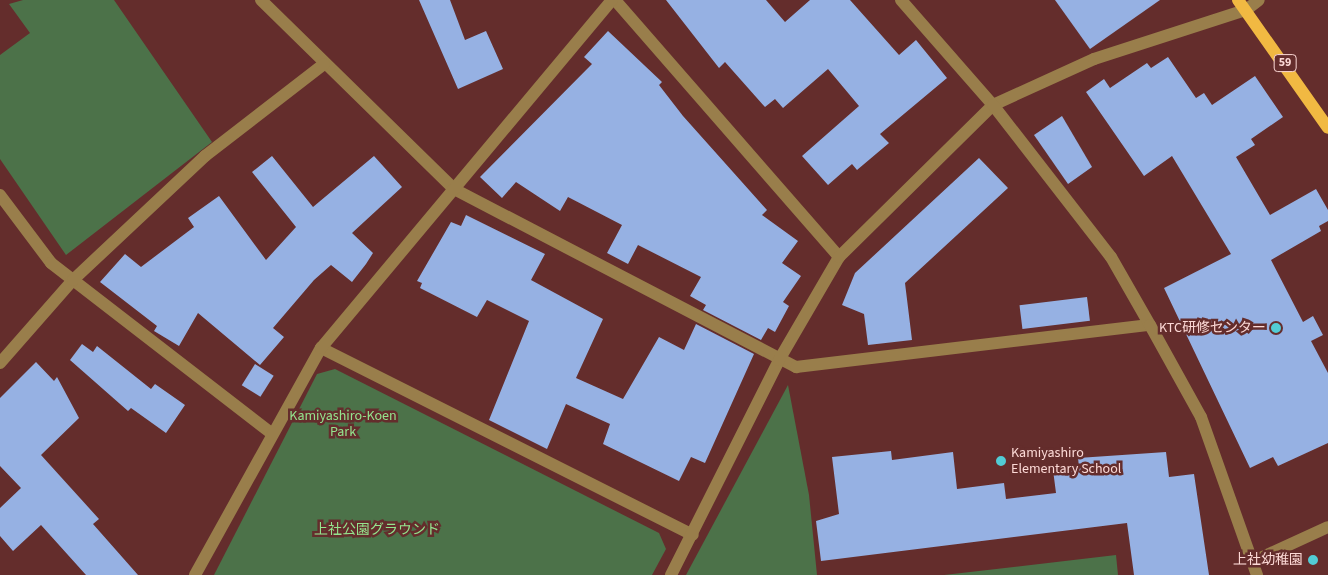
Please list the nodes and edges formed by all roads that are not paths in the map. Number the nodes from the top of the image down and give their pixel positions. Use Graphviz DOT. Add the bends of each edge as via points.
graph roads {
  1 [pos="261,0"];
  2 [pos="614,0"];
  3 [pos="901,0"];
  4 [pos="1259,0"];
  5 [pos="1242,5"];
  6 [pos="324,64"];
  7 [pos="993,105"];
  8 [pos="1328,128"];
  9 [pos="454,189"];
  10 [pos="0,195"];
  11 [pos="839,257"];
  12 [pos="73,280"];
  13 [pos="1150,325"];
  14 [pos="321,348"];
  15 [pos="779,360"];
  16 [pos="0,363"];
  17 [pos="272,434"];
  18 [pos="1328,527"];
  19 [pos="693,535"];
  20 [pos="1254,561"];
  21 [pos="195,575"];
  22 [pos="671,575"];
  23 [pos="1257,575"];
  1 -- 6 [label="street"];
  2 -- 9 [label="street"];
  2 -- 11 [label="street"];
  3 -- 7 [label="street"];
  4 -- 5 [label="street"];
  5 -- 7 [label="street" via="1094,60"];
  5 -- 8 [label="main road, 59"];
  6 -- 9 [label="street"];
  6 -- 12 [label="street" via="205,156"];
  7 -- 11 [label="street"];
  7 -- 13 [label="street" via="1110,257"];
  9 -- 14 [label="street"];
  9 -- 15 [label="street"];
  10 -- 12 [label="street" via="51,263"];
  11 -- 15 [label="street"];
  12 -- 16 [label="street"];
  12 -- 17 [label="street"];
  13 -- 15 [label="street" via="796,367"];
  13 -- 20 [label="street" via="1200,417"];
  14 -- 17 [label="street"];
  14 -- 19 [label="street"];
  15 -- 19 [label="street"];
  17 -- 21 [label="street"];
  18 -- 20 [label="street"];
  19 -- 22 [label="street"];
  20 -- 23 [label="street"];
}
